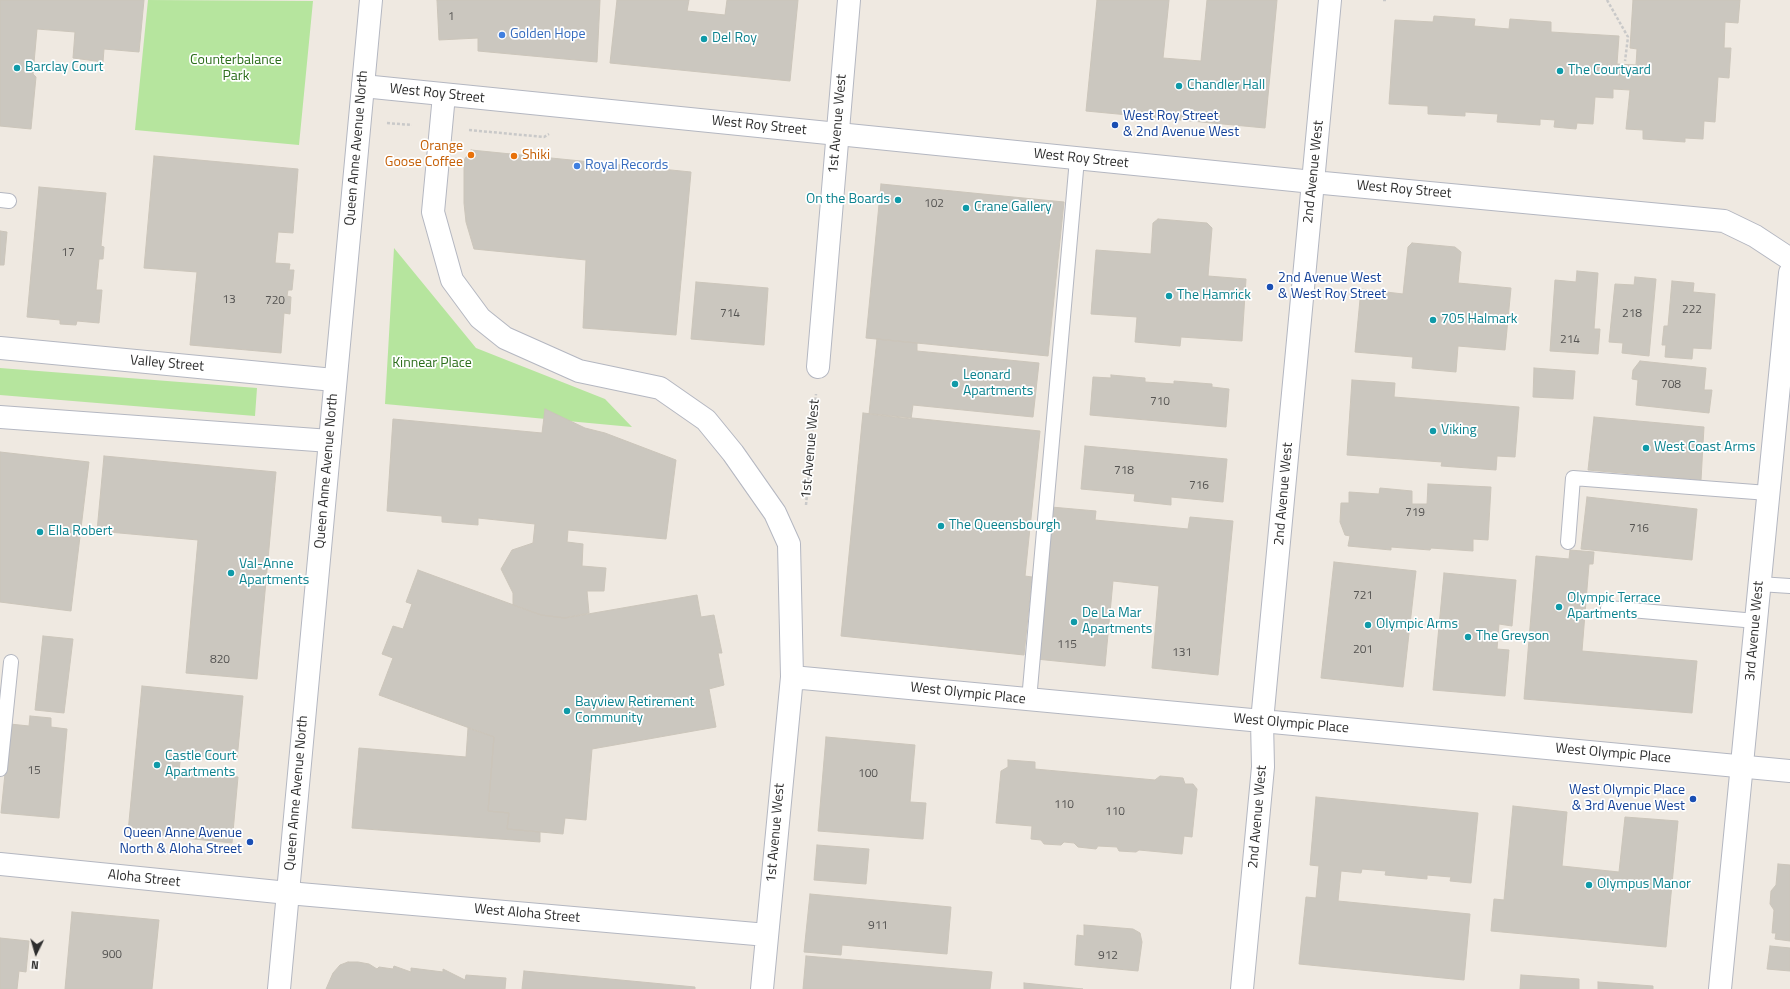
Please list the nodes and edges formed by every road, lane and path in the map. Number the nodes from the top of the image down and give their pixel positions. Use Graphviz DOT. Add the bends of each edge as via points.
graph roads {
  1 [pos="371,0"];
  2 [pos="849,0"];
  3 [pos="1330,0"];
  4 [pos="1383,0"];
  5 [pos="1387,0"];
  6 [pos="1607,0"];
  7 [pos="1626,61"];
  8 [pos="363,86"];
  9 [pos="444,95"];
  10 [pos="837,133"];
  11 [pos="1077,159"];
  12 [pos="1313,182"];
  13 [pos="1790,258"];
  14 [pos="1790,273"];
  15 [pos="0,348"];
  16 [pos="818,367"];
  17 [pos="334,380"];
  18 [pos="816,392"];
  19 [pos="0,417"];
  20 [pos="330,442"];
  21 [pos="1768,493"];
  22 [pos="806,506"];
  23 [pos="1568,542"];
  24 [pos="1759,584"];
  25 [pos="1790,586"];
  26 [pos="1608,608"];
  27 [pos="1756,621"];
  28 [pos="11,662"];
  29 [pos="792,677"];
  30 [pos="1028,700"];
  31 [pos="1262,721"];
  32 [pos="1742,766"];
  33 [pos="0,769"];
  34 [pos="1790,771"];
  35 [pos="0,864"];
  36 [pos="288,893"];
  37 [pos="767,935"];
  38 [pos="279,989"];
  39 [pos="762,989"];
  40 [pos="1242,989"];
  41 [pos="1720,989"];
  1 -- 8 [label="street, Queen Anne Avenue North"];
  2 -- 10 [label="street, 1st Avenue West"];
  3 -- 12 [label="street, 2nd Avenue West"];
  4 -- 5 [label="path"];
  6 -- 7 [label="path" via="1628,37"];
  8 -- 9 [label="street, West Roy Street"];
  8 -- 17 [label="street, Queen Anne Avenue North"];
  9 -- 10 [label="street, West Roy Street"];
  9 -- 29 [label="street, 1st Avenue West" via="433,212 452,280 480,318 505,338 579,370 660,388 706,420 733,453 775,513 789,544"];
  10 -- 11 [label="street, West Roy Street"];
  10 -- 16 [label="street, 1st Avenue West"];
  11 -- 12 [label="street, West Roy Street"];
  11 -- 30 [label="lane"];
  12 -- 13 [label="street, West Roy Street" via="1724,221 1755,236"];
  12 -- 31 [label="street, 2nd Avenue West"];
  14 -- 21 [label="street, 3rd Avenue West"];
  15 -- 17 [label="street, Valley Street"];
  17 -- 20 [label="street, Queen Anne Avenue North"];
  18 -- 22 [label="path, 1st Avenue West"];
  19 -- 20 [label="street"];
  20 -- 36 [label="street, Queen Anne Avenue North"];
  21 -- 23 [label="lane" via="1573,478"];
  21 -- 24 [label="street, 3rd Avenue West"];
  24 -- 25 [label="lane"];
  24 -- 27 [label="street, 3rd Avenue West"];
  26 -- 27 [label="lane"];
  27 -- 32 [label="street, 3rd Avenue West"];
  28 -- 33 [label="lane"];
  29 -- 30 [label="street, West Olympic Place"];
  29 -- 37 [label="street, 1st Avenue West"];
  30 -- 31 [label="street, West Olympic Place"];
  31 -- 32 [label="street, West Olympic Place"];
  31 -- 40 [label="street, 2nd Avenue West" via="1263,767"];
  32 -- 34 [label="street, West Olympic Place"];
  32 -- 41 [label="street, 3rd Avenue West"];
  35 -- 36 [label="street, Aloha Street"];
  36 -- 37 [label="street, West Aloha Street"];
  36 -- 38 [label="street, Queen Anne Avenue North"];
  37 -- 39 [label="street, 1st Avenue West"];
}
